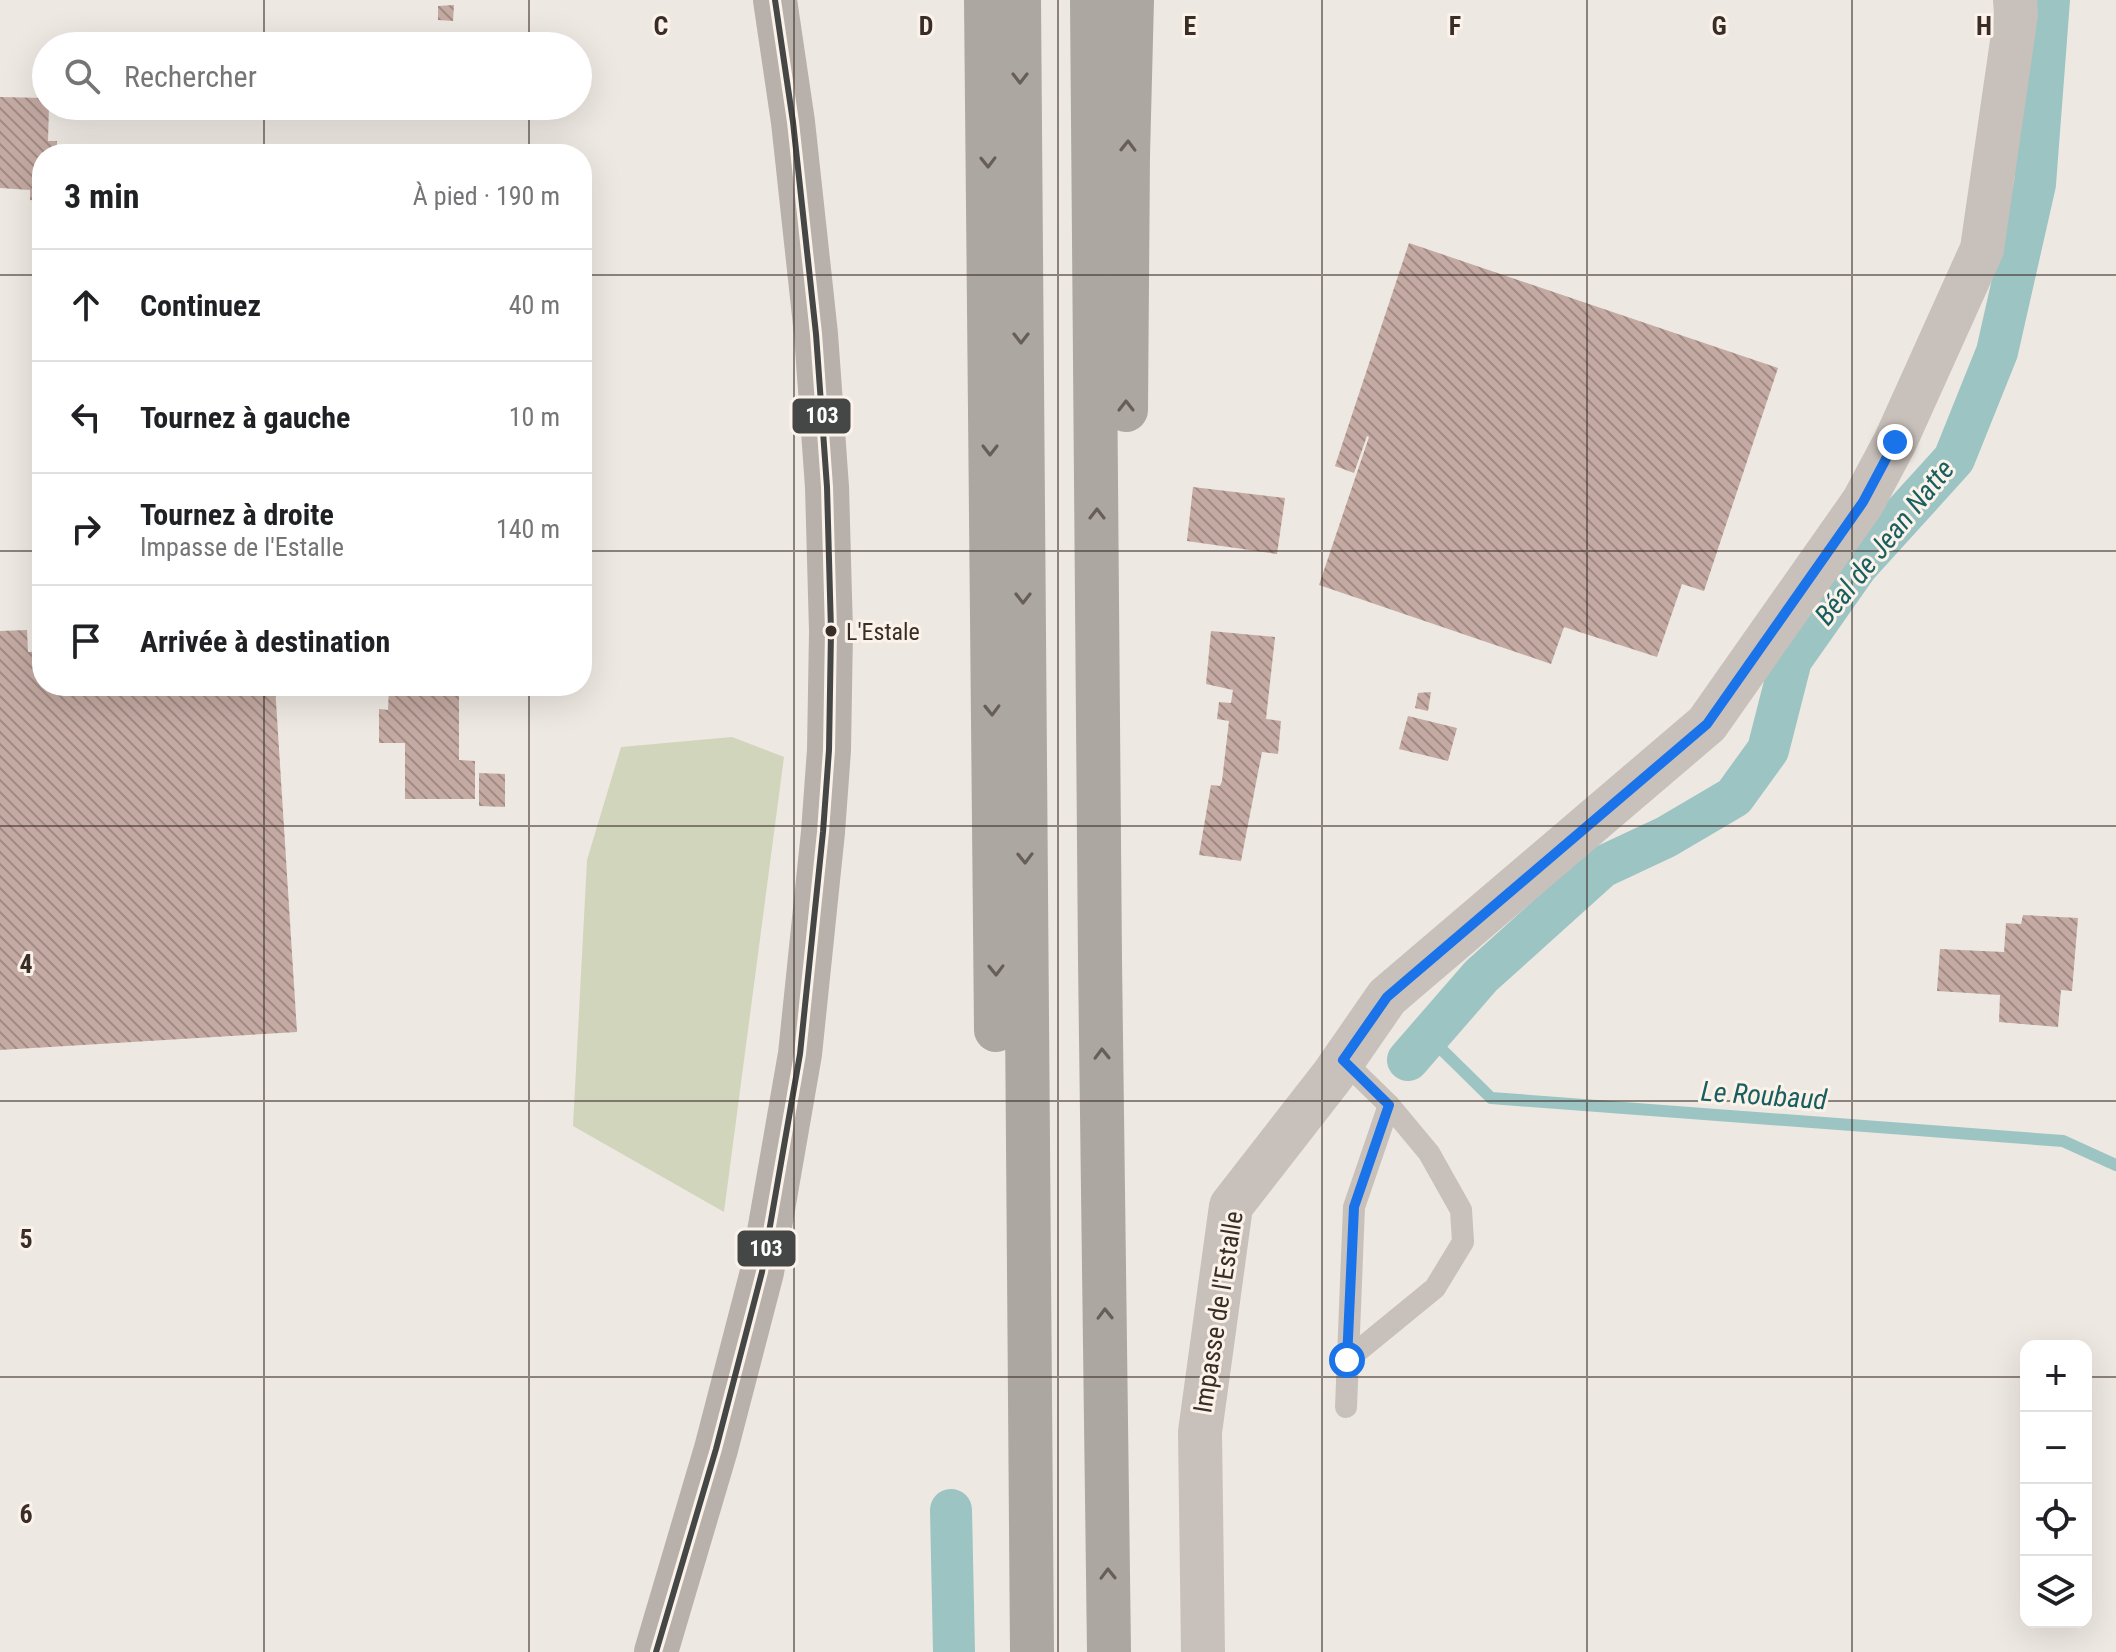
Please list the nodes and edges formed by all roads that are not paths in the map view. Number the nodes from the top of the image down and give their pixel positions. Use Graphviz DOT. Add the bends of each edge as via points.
graph roads {
  1 [pos="775,0"];
  2 [pos="986,0"];
  3 [pos="1019,0"];
  4 [pos="1092,0"];
  5 [pos="1132,0"];
  6 [pos="2015,0"];
  7 [pos="1100,960"];
  8 [pos="1343,1060"];
  9 [pos="1389,1105"];
  10 [pos="1030,1272"];
  11 [pos="1347,1360"];
  12 [pos="1346,1407"];
  13 [pos="656,1652"];
  14 [pos="1032,1652"];
  15 [pos="1109,1652"];
  16 [pos="1203,1652"];
  1 -- 13 [label="main road" via="816,334 827,487 829,750 800,1054 762,1272"];
  2 -- 10 [label="highway, one-way" via="997,1066"];
  3 -- 10 [label="highway, one-way"];
  7 -- 4 [label="highway, one-way"];
  7 -- 5 [label="highway, one-way" via="1125,588"];
  6 -- 8 [label="street, Impasse de l'Estalle" via="1982,249 1863,502 1707,724 1387,997"];
  15 -- 7 [label="highway, one-way"];
  8 -- 9 [label="lane"];
  8 -- 16 [label="street, Impasse de l'Estalle" via="1231,1206 1200,1432"];
  9 -- 11 [label="lane" via="1354,1207"];
  9 -- 11 [label="lane" via="1429,1153 1461,1210 1463,1242 1435,1288"];
  10 -- 14 [label="highway"];
  11 -- 12 [label="lane"];
}
